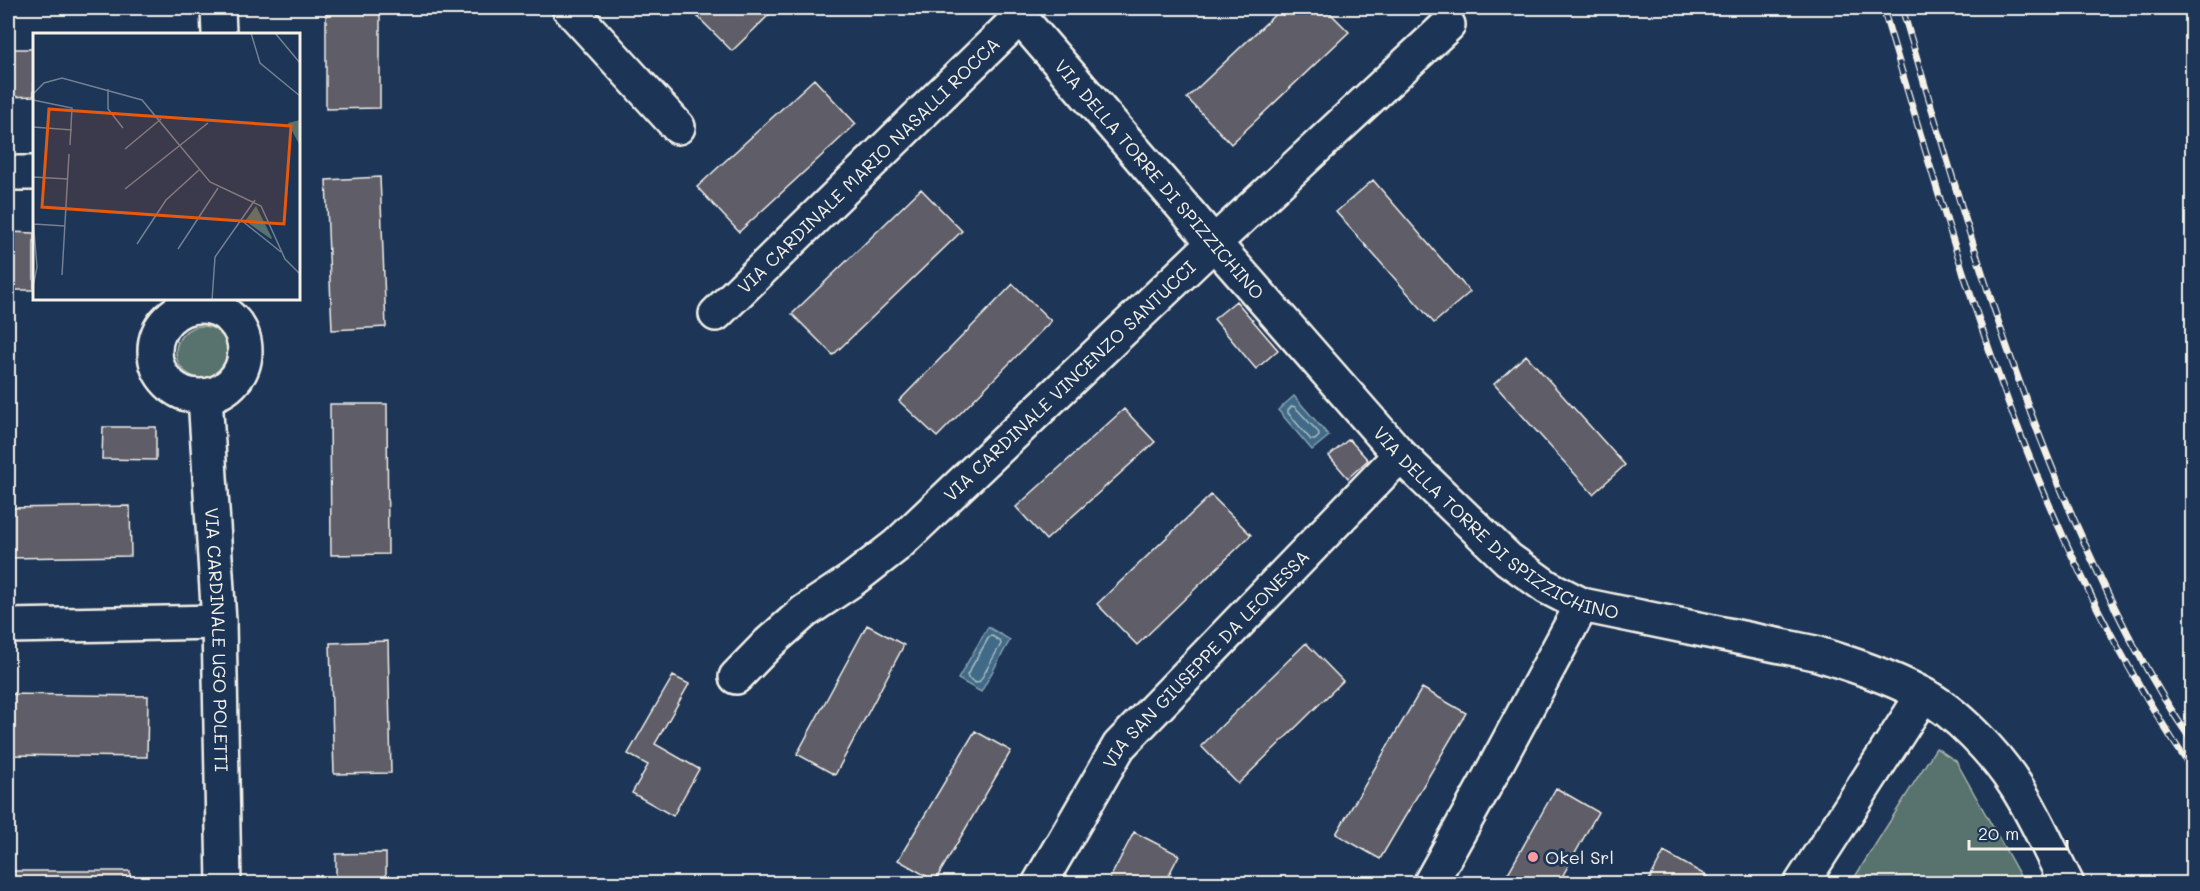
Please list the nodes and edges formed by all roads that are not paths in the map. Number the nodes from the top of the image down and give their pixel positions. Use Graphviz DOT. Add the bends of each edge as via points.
graph roads {
  1 [pos="218,8"];
  2 [pos="569,8"];
  3 [pos="1017,12"];
  4 [pos="1448,25"];
  5 [pos="219,33"];
  6 [pos="678,127"];
  7 [pos="8,173"];
  8 [pos="33,173"];
  9 [pos="1214,243"];
  10 [pos="216,304"];
  11 [pos="716,314"];
  12 [pos="205,396"];
  13 [pos="1400,454"];
  14 [pos="1582,605"];
  15 [pos="219,622"];
  16 [pos="8,626"];
  17 [pos="736,677"];
  18 [pos="1923,695"];
  19 [pos="1806,882"];
  20 [pos="224,884"];
  21 [pos="1038,884"];
  22 [pos="1430,884"];
  23 [pos="2067,884"];
  1 -- 5 [label="street"];
  2 -- 6 [label="street"];
  3 -- 9 [label="street, VIA DELLA TORRE DI SPIZZICHINO"];
  3 -- 11 [label="street, VIA CARDINALE MARIO NASALLI ROCCA"];
  4 -- 9 [label="street, VIA CARDINALE VINCENZO SANTUCCI"];
  7 -- 8 [label="street"];
  9 -- 13 [label="street, VIA DELLA TORRE DI SPIZZICHINO"];
  9 -- 17 [label="street, VIA CARDINALE VINCENZO SANTUCCI" via="897,545 804,612"];
  10 -- 12 [label="street" via="239,328 245,342 245,357 232,384"];
  10 -- 12 [label="street" via="174,315 163,325 155,353 158,368 176,390 190,396"];
  12 -- 15 [label="street, VIA CARDINALE UGO POLETTI"];
  13 -- 14 [label="street, VIA DELLA TORRE DI SPIZZICHINO" via="1508,559 1546,587"];
  13 -- 21 [label="street, VIA SAN GIUSEPPE DA LEONESSA" via="1119,746"];
  14 -- 18 [label="street, VIA DELLA TORRE DI SPIZZICHINO" via="1815,653 1849,663"];
  14 -- 22 [label="street"];
  15 -- 16 [label="street"];
  15 -- 20 [label="street, VIA CARDINALE UGO POLETTI"];
  18 -- 19 [label="street"];
  18 -- 23 [label="street, VIA DELLA TORRE DI SPIZZICHINO" via="1979,740 2015,785"];
}
